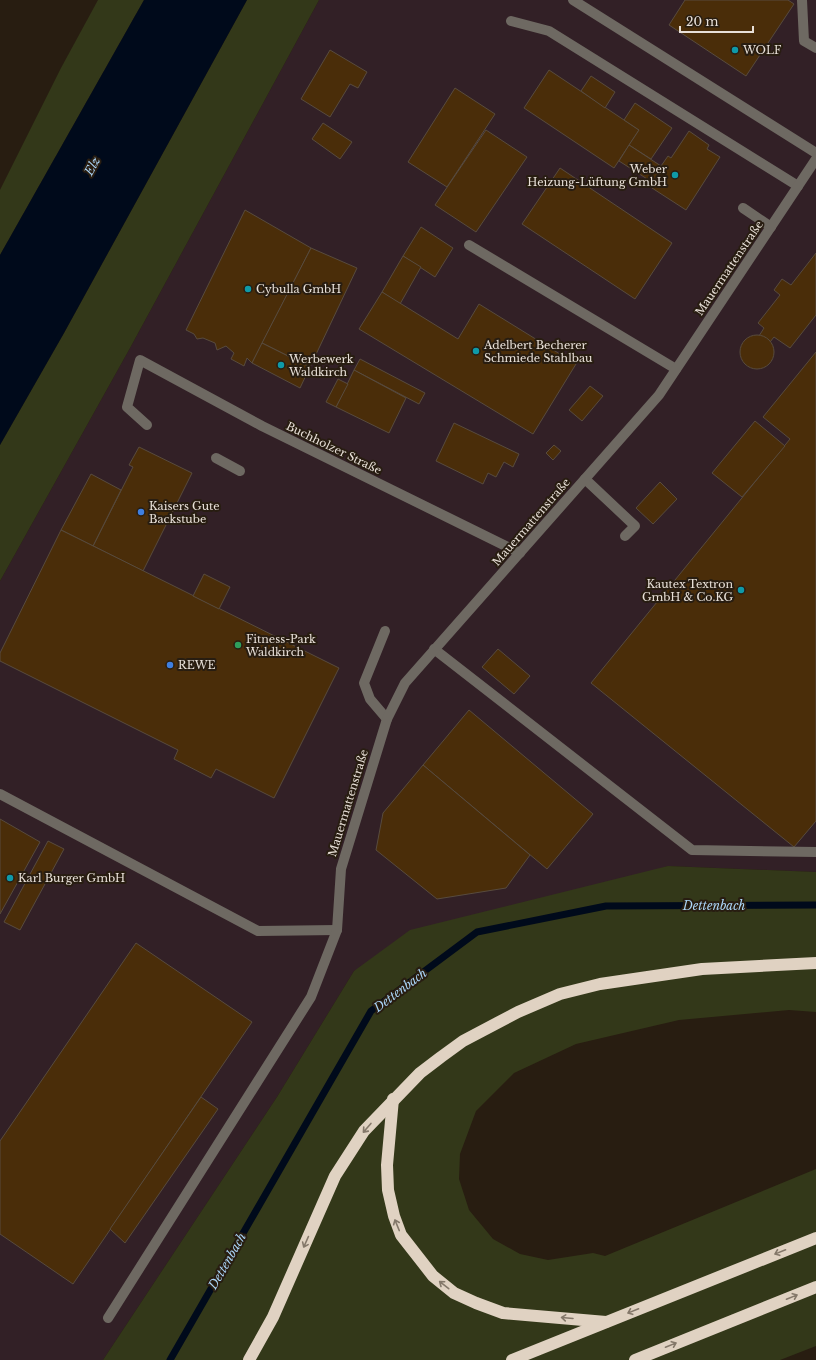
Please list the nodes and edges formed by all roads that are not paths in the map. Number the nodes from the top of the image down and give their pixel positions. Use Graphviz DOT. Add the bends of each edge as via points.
graph roads {
  1 [pos="574,0"];
  2 [pos="802,0"];
  3 [pos="511,20"];
  4 [pos="816,48"];
  5 [pos="816,153"];
  6 [pos="816,159"];
  7 [pos="798,186"];
  8 [pos="743,208"];
  9 [pos="771,226"];
  10 [pos="469,245"];
  11 [pos="676,369"];
  12 [pos="147,425"];
  13 [pos="216,458"];
  14 [pos="240,471"];
  15 [pos="585,479"];
  16 [pos="625,536"];
  17 [pos="520,552"];
  18 [pos="385,631"];
  19 [pos="434,649"];
  20 [pos="387,719"];
  21 [pos="0,794"];
  22 [pos="816,852"];
  23 [pos="337,930"];
  24 [pos="816,963"];
  25 [pos="393,1100"];
  26 [pos="816,1238"];
  27 [pos="816,1287"];
  28 [pos="108,1318"];
  29 [pos="606,1322"];
  30 [pos="249,1360"];
  31 [pos="512,1360"];
  32 [pos="635,1360"];
  1 -- 5 [label="street"];
  2 -- 4 [label="street" via="804,41"];
  3 -- 7 [label="street" via="549,31"];
  6 -- 7 [label="street, Mauermattenstraße"];
  7 -- 9 [label="street, Mauermattenstraße"];
  8 -- 9 [label="street"];
  9 -- 11 [label="street, Mauermattenstraße"];
  10 -- 11 [label="street"];
  11 -- 15 [label="street, Mauermattenstraße" via="659,395"];
  12 -- 17 [label="street, Buchholzer Straße" via="127,407 140,360 262,426"];
  13 -- 14 [label="street"];
  15 -- 16 [label="street" via="635,526"];
  15 -- 17 [label="street, Mauermattenstraße"];
  17 -- 19 [label="street, Mauermattenstraße"];
  18 -- 20 [label="street" via="364,683 370,699"];
  19 -- 20 [label="street, Mauermattenstraße" via="405,682"];
  19 -- 22 [label="street" via="692,850"];
  20 -- 23 [label="street, Mauermattenstraße" via="341,869"];
  21 -- 23 [label="street" via="258,931"];
  23 -- 28 [label="street, Mauermattenstraße" via="311,997"];
  24 -- 25 [label="highway" via="702,969 600,984 560,994 518,1012 463,1042 420,1073"];
  29 -- 25 [label="highway, one-way" via="502,1313 454,1293 433,1276 401,1235 388,1190"];
  25 -- 30 [label="highway, one-way" via="364,1131 335,1176 273,1317"];
  26 -- 29 [label="highway, one-way"];
  32 -- 27 [label="highway, one-way"];
  29 -- 31 [label="highway"];
}
